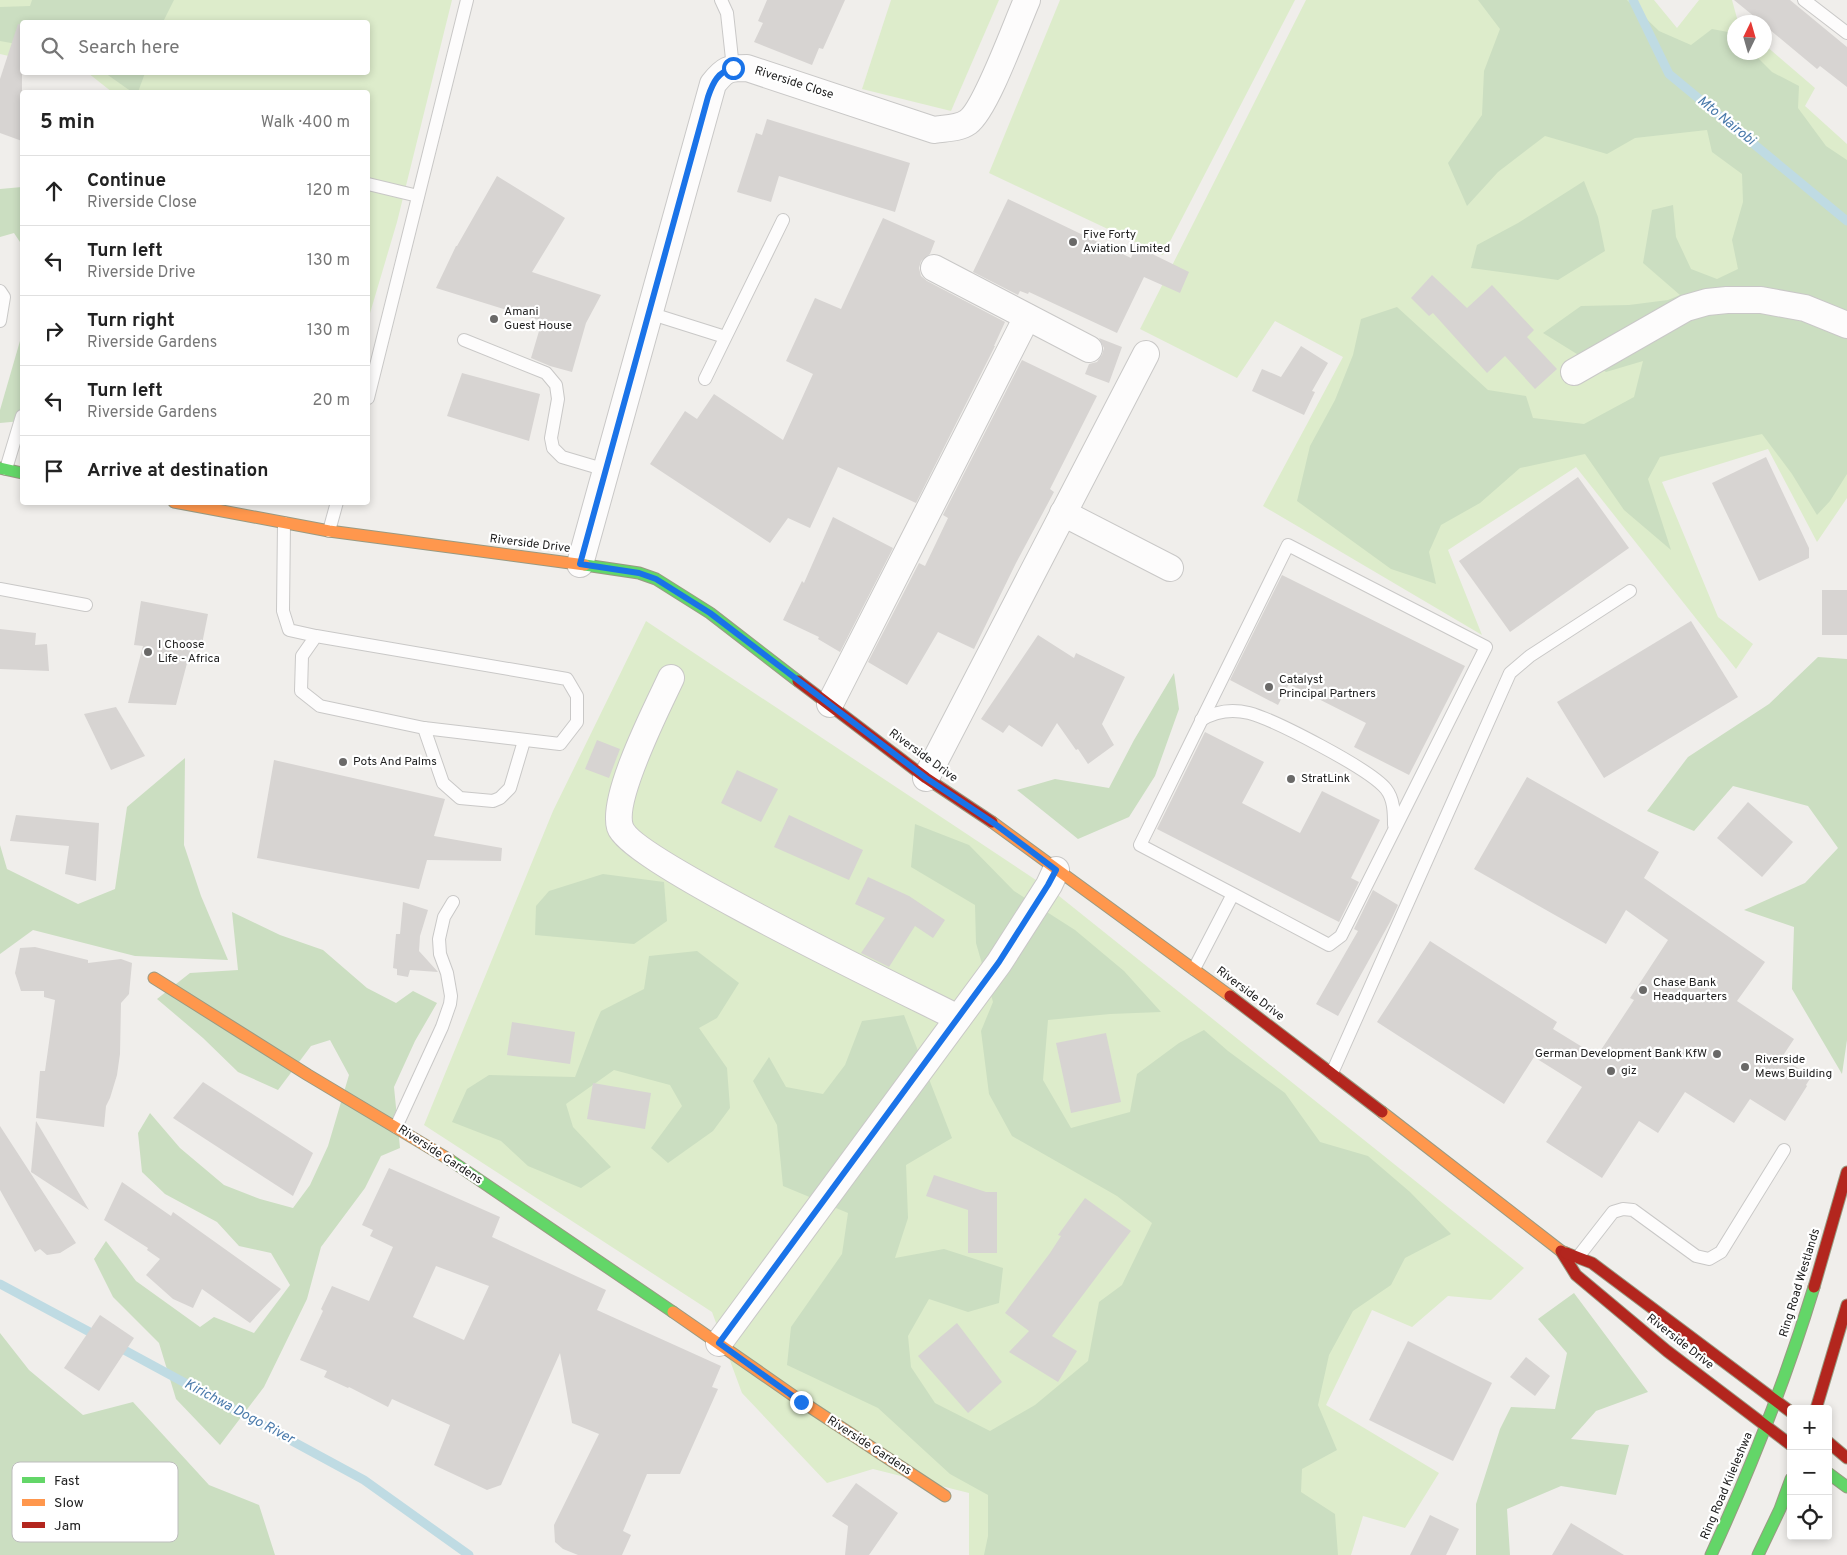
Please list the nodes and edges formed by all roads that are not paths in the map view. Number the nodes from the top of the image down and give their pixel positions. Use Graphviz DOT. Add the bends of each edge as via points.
graph roads {
  1 [pos="467,0"];
  2 [pos="721,0"];
  3 [pos="1027,0"];
  4 [pos="1804,0"];
  5 [pos="1847,32"];
  6 [pos="733,68"];
  7 [pos="370,184"];
  8 [pos="418,196"];
  9 [pos="783,220"];
  10 [pos="934,268"];
  11 [pos="0,291"];
  12 [pos="649,313"];
  13 [pos="1027,317"];
  14 [pos="0,321"];
  15 [pos="1847,325"];
  16 [pos="726,337"];
  17 [pos="464,340"];
  18 [pos="1089,349"];
  19 [pos="1146,354"];
  20 [pos="1574,372"];
  21 [pos="705,379"];
  22 [pos="370,390"];
  23 [pos="20,422"];
  24 [pos="3,469"];
  25 [pos="606,470"];
  26 [pos="20,473"];
  27 [pos="190,505"];
  28 [pos="336,505"];
  29 [pos="1063,513"];
  30 [pos="284,523"];
  31 [pos="329,531"];
  32 [pos="580,564"];
  33 [pos="1170,568"];
  34 [pos="0,589"];
  35 [pos="1630,591"];
  36 [pos="86,605"];
  37 [pos="316,636"];
  38 [pos="670,678"];
  39 [pos="830,704"];
  40 [pos="1201,720"];
  41 [pos="424,728"];
  42 [pos="524,741"];
  43 [pos="926,778"];
  44 [pos="1394,829"];
  45 [pos="1056,870"];
  46 [pos="1233,894"];
  47 [pos="453,902"];
  48 [pos="1194,969"];
  49 [pos="154,978"];
  50 [pos="958,1018"];
  51 [pos="1332,1073"];
  52 [pos="396,1127"];
  53 [pos="1784,1150"];
  54 [pos="1847,1172"];
  55 [pos="1561,1251"];
  56 [pos="1578,1257"];
  57 [pos="1847,1305"];
  58 [pos="719,1343"];
  59 [pos="1832,1355"];
  60 [pos="1847,1361"];
  61 [pos="1776,1401"];
  62 [pos="1817,1405"];
  63 [pos="1787,1409"];
  64 [pos="1767,1427"];
  65 [pos="1787,1442"];
  66 [pos="1832,1445"];
  67 [pos="1847,1458"];
  68 [pos="1832,1476"];
  69 [pos="1847,1487"];
  70 [pos="1787,1490"];
  71 [pos="945,1496"];
  72 [pos="1712,1555"];
  73 [pos="1758,1555"];
  1 -- 8 [label="lane"];
  2 -- 6 [label="lane" via="727,13"];
  3 -- 6 [label="street, Riverside Close" via="982,105 969,121 960,126 934,130 747,68"];
  4 -- 5 [label="lane"];
  6 -- 12 [label="street" via="723,71 708,97"];
  7 -- 8 [label="lane"];
  8 -- 22 [label="lane"];
  9 -- 16 [label="lane"];
  10 -- 13 [label="street"];
  11 -- 14 [label="lane" via="4,297"];
  12 -- 16 [label="lane"];
  12 -- 25 [label="street"];
  13 -- 18 [label="street"];
  13 -- 39 [label="street"];
  15 -- 20 [label="street" via="1806,308 1761,300 1708,302 1686,308"];
  16 -- 21 [label="lane"];
  17 -- 25 [label="lane" via="546,373 556,385 558,399 551,438 553,448 562,457"];
  19 -- 29 [label="street"];
  23 -- 24 [label="lane"];
  24 -- 26 [label="street"];
  25 -- 32 [label="street"];
  27 -- 30 [label="street, Riverside Drive"];
  28 -- 31 [label="lane"];
  29 -- 33 [label="street"];
  29 -- 43 [label="street"];
  30 -- 31 [label="street, Riverside Drive"];
  30 -- 37 [label="lane" via="283,611 289,630"];
  31 -- 32 [label="street, Riverside Drive"];
  32 -- 39 [label="street, Riverside Drive" via="639,573 656,579 710,613"];
  34 -- 36 [label="lane"];
  35 -- 51 [label="lane" via="1530,656 1510,673"];
  37 -- 41 [label="lane" via="302,656 301,692 320,706"];
  37 -- 42 [label="lane" via="567,679 577,696 577,722 560,744"];
  38 -- 50 [label="street" via="624,787 619,819 623,833 638,847 717,895"];
  39 -- 43 [label="street, Riverside Drive"];
  40 -- 44 [label="lane" via="1215,713 1248,713 1359,768 1387,789 1394,807"];
  40 -- 44 [label="lane" via="1288,545 1486,647"];
  40 -- 46 [label="lane" via="1140,845"];
  41 -- 42 [label="lane"];
  41 -- 42 [label="lane" via="443,783 460,798 493,801 505,794 510,788"];
  43 -- 45 [label="street, Riverside Drive"];
  44 -- 46 [label="lane" via="1341,936 1328,945"];
  45 -- 48 [label="street, Riverside Drive"];
  45 -- 50 [label="street" via="999,962"];
  46 -- 48 [label="lane"];
  47 -- 52 [label="lane" via="444,917 439,940 450,1004"];
  48 -- 51 [label="street, Riverside Drive"];
  49 -- 52 [label="street, Riverside Gardens"];
  50 -- 58 [label="street"];
  51 -- 55 [label="street, Riverside Drive"];
  52 -- 58 [label="street, Riverside Gardens" via="449,1159"];
  53 -- 56 [label="lane" via="1721,1252 1708,1259 1696,1256 1633,1210 1623,1209 1613,1212"];
  54 -- 61 [label="street, Ring Road Westlands" via="1794,1352"];
  55 -- 56 [label="street, Riverside Drive"];
  55 -- 64 [label="street, Riverside Drive" via="1576,1275 1667,1351"];
  56 -- 61 [label="street, Riverside Drive" via="1592,1263"];
  57 -- 59 [label="street"];
  58 -- 71 [label="street, Riverside Gardens" via="801,1402"];
  59 -- 60 [label="lane"];
  59 -- 62 [label="street"];
  61 -- 63 [label="street, Riverside Drive"];
  61 -- 64 [label="street, Ring Road Westlands"];
  64 -- 65 [label="street, Riverside Drive"];
  64 -- 72 [label="street, Ring Road Kileleshwa"];
  66 -- 67 [label="street"];
  68 -- 69 [label="street"];
  70 -- 73 [label="street"];
}
